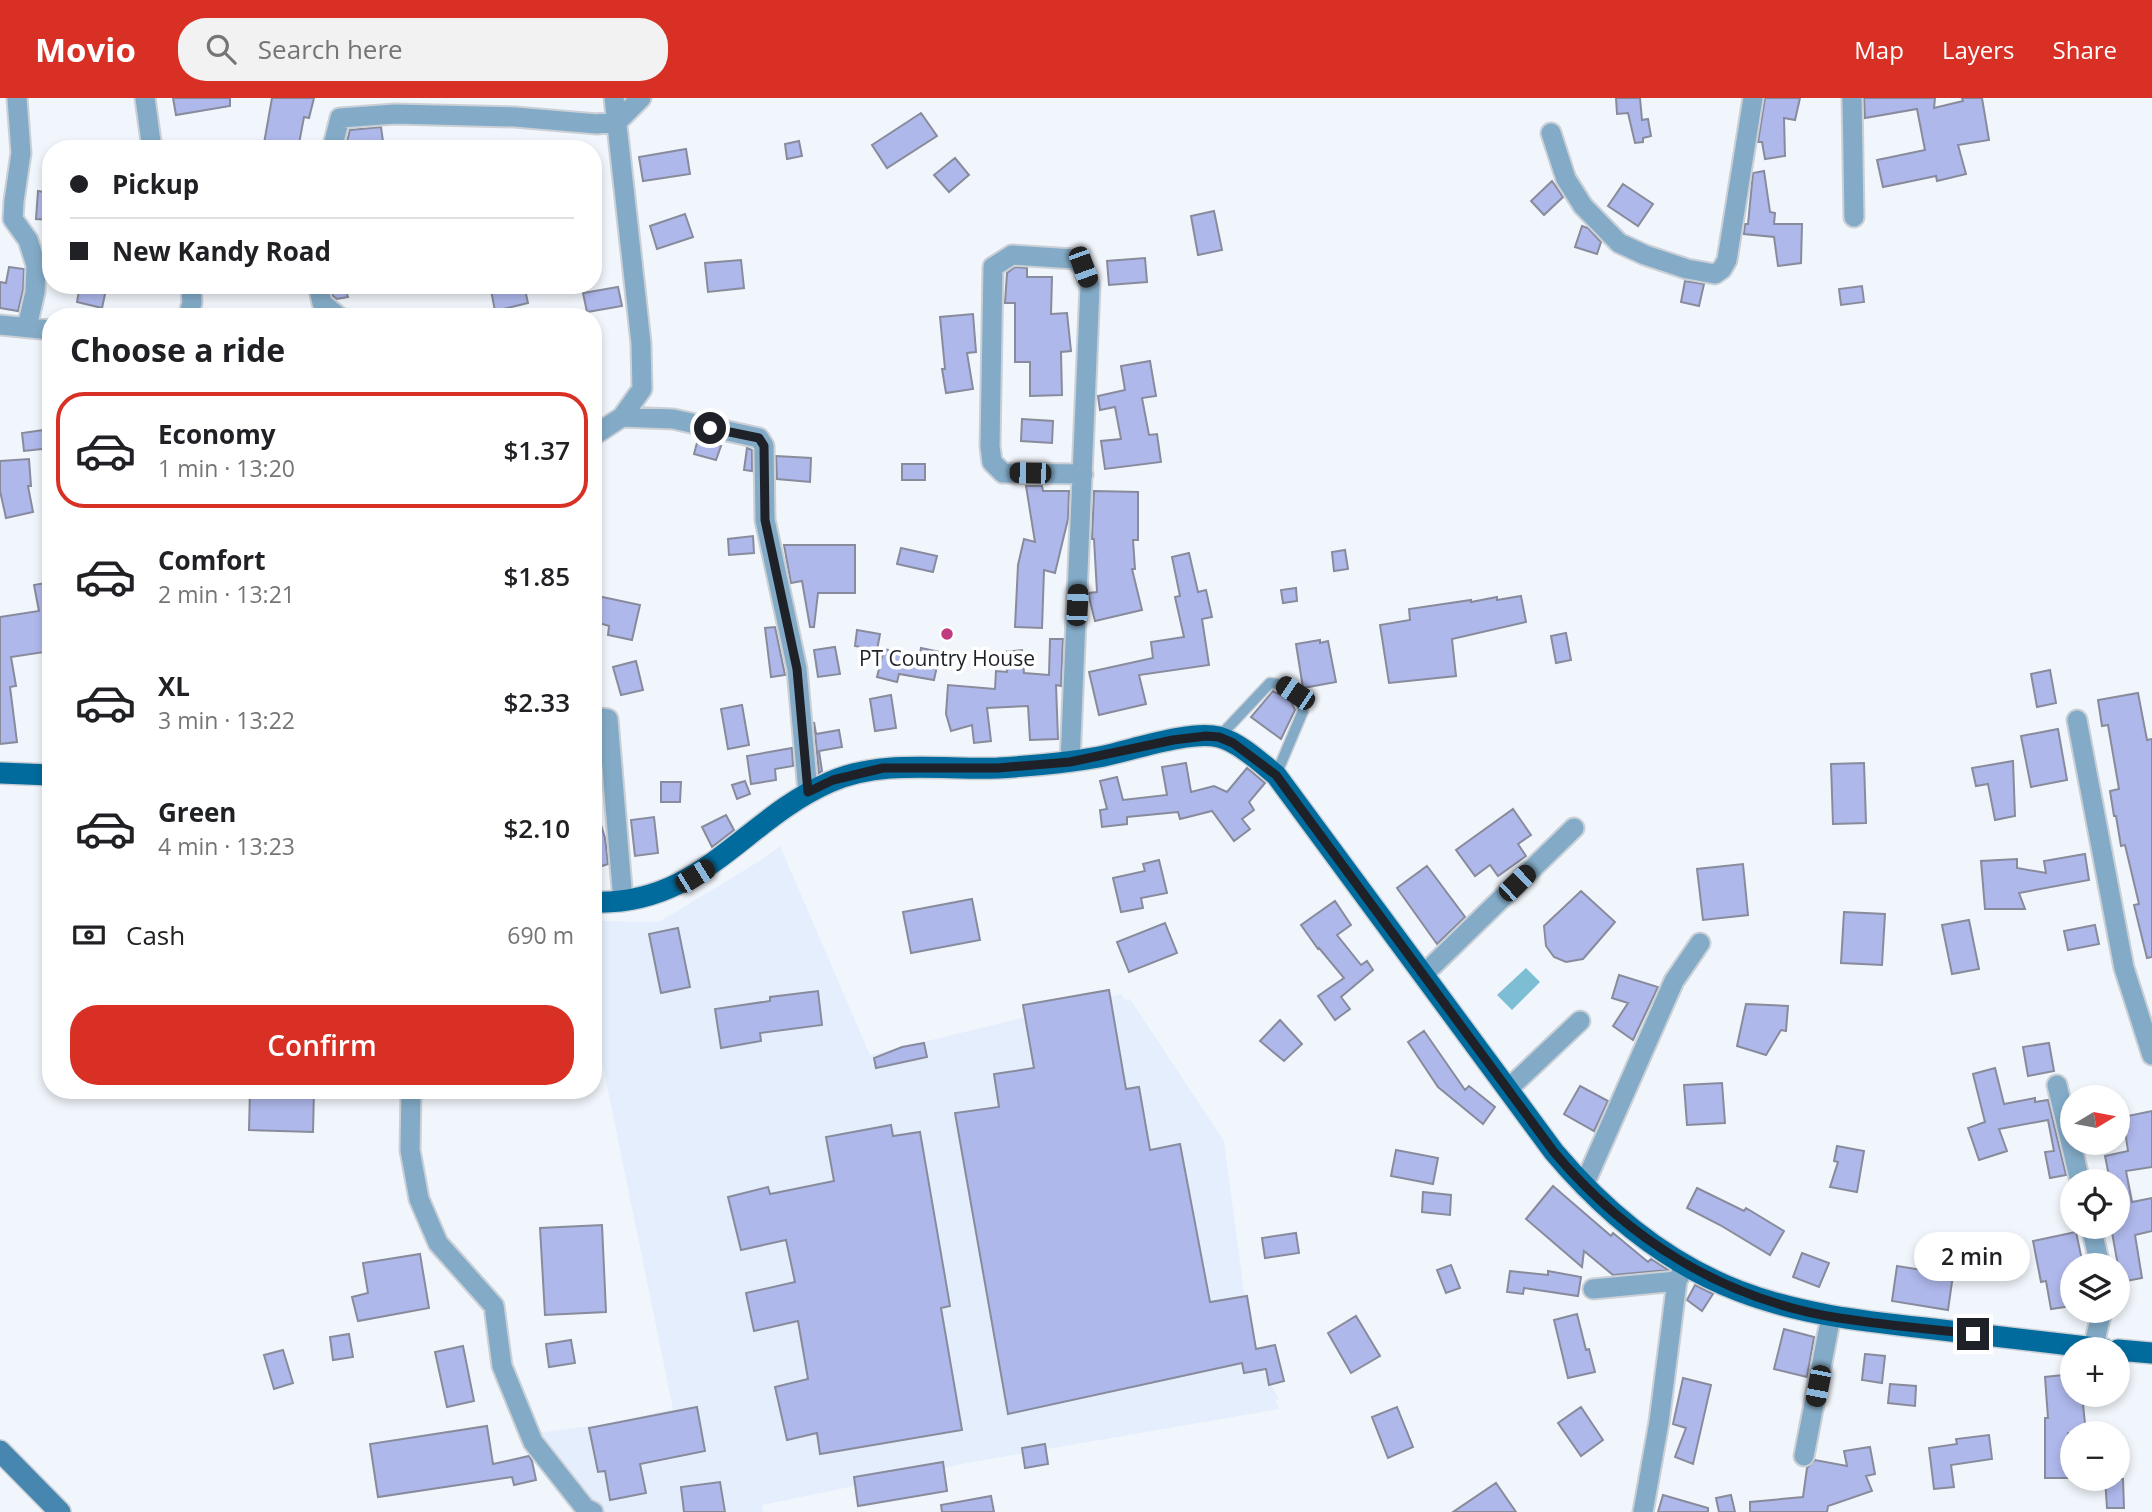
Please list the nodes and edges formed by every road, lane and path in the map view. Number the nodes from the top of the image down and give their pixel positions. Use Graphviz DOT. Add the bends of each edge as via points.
graph roads {
  1 [pos="16,98"];
  2 [pos="145,98"];
  3 [pos="614,98"];
  4 [pos="641,98"];
  5 [pos="1753,98"];
  6 [pos="1852,98"];
  7 [pos="618,121"];
  8 [pos="1551,133"];
  9 [pos="151,140"];
  10 [pos="334,140"];
  11 [pos="1854,217"];
  12 [pos="0,325"];
  13 [pos="27,327"];
  14 [pos="42,329"];
  15 [pos="622,417"];
  16 [pos="602,432"];
  17 [pos="1083,474"];
  18 [pos="602,718"];
  19 [pos="2077,720"];
  20 [pos="1285,732"];
  21 [pos="1219,737"];
  22 [pos="1290,744"];
  23 [pos="1070,762"];
  24 [pos="0,773"];
  25 [pos="42,775"];
  26 [pos="1276,775"];
  27 [pos="808,792"];
  28 [pos="1574,828"];
  29 [pos="624,901"];
  30 [pos="602,902"];
  31 [pos="1700,943"];
  32 [pos="1423,975"];
  33 [pos="1580,1021"];
  34 [pos="2152,1055"];
  35 [pos="2057,1085"];
  36 [pos="1508,1089"];
  37 [pos="411,1099"];
  38 [pos="2077,1169"];
  39 [pos="1584,1185"];
  40 [pos="1682,1273"];
  41 [pos="1593,1289"];
  42 [pos="1831,1317"];
  43 [pos="2060,1344"];
  44 [pos="2130,1351"];
  45 [pos="2152,1353"];
  46 [pos="0,1451"];
  47 [pos="1804,1456"];
  48 [pos="60,1512"];
  49 [pos="593,1512"];
  50 [pos="1643,1512"];
  1 -- 13 [label="street" via="21,153 13,219 28,240 36,265"];
  2 -- 9 [label="street"];
  3 -- 7 [label="street"];
  4 -- 7 [label="street"];
  5 -- 8 [label="street" via="1727,260 1715,274 1687,269 1619,243 1583,206 1566,179"];
  6 -- 11 [label="street"];
  7 -- 10 [label="street" via="597,124 395,114 340,118"];
  7 -- 15 [label="street" via="642,389"];
  12 -- 13 [label="street"];
  13 -- 14 [label="street"];
  15 -- 16 [label="street"];
  15 -- 27 [label="street" via="673,419 759,438 764,446 765,520 797,669"];
  17 -- 17 [label="street" via="1003,473 992,462 993,267 1012,255 1074,259 1083,267 1090,286"];
  17 -- 23 [label="street"];
  18 -- 29 [label="street" via="608,719"];
  19 -- 34 [label="street" via="2124,968"];
  20 -- 22 [label="lane"];
  21 -- 22 [label="lane" via="1249,711 1270,683 1281,684 1295,693 1303,710"];
  21 -- 23 [label="main road" via="1173,740"];
  21 -- 26 [label="main road"];
  22 -- 26 [label="lane"];
  23 -- 27 [label="main road" via="998,768 883,768 833,780"];
  24 -- 25 [label="main road"];
  26 -- 32 [label="main road"];
  27 -- 29 [label="main road" via="695,876 652,895"];
  28 -- 32 [label="street"];
  29 -- 30 [label="main road"];
  31 -- 39 [label="street" via="1674,981"];
  32 -- 36 [label="main road"];
  33 -- 36 [label="street"];
  35 -- 38 [label="street"];
  36 -- 39 [label="main road"];
  37 -- 49 [label="street" via="412,1162 419,1199 438,1243 494,1306 502,1366 533,1442"];
  39 -- 40 [label="main road"];
  40 -- 41 [label="street"];
  40 -- 42 [label="main road"];
  40 -- 50 [label="street"];
  42 -- 43 [label="main road"];
  42 -- 47 [label="street"];
  44 -- 45 [label="main road"];
  46 -- 48 [label="main road"];
}
